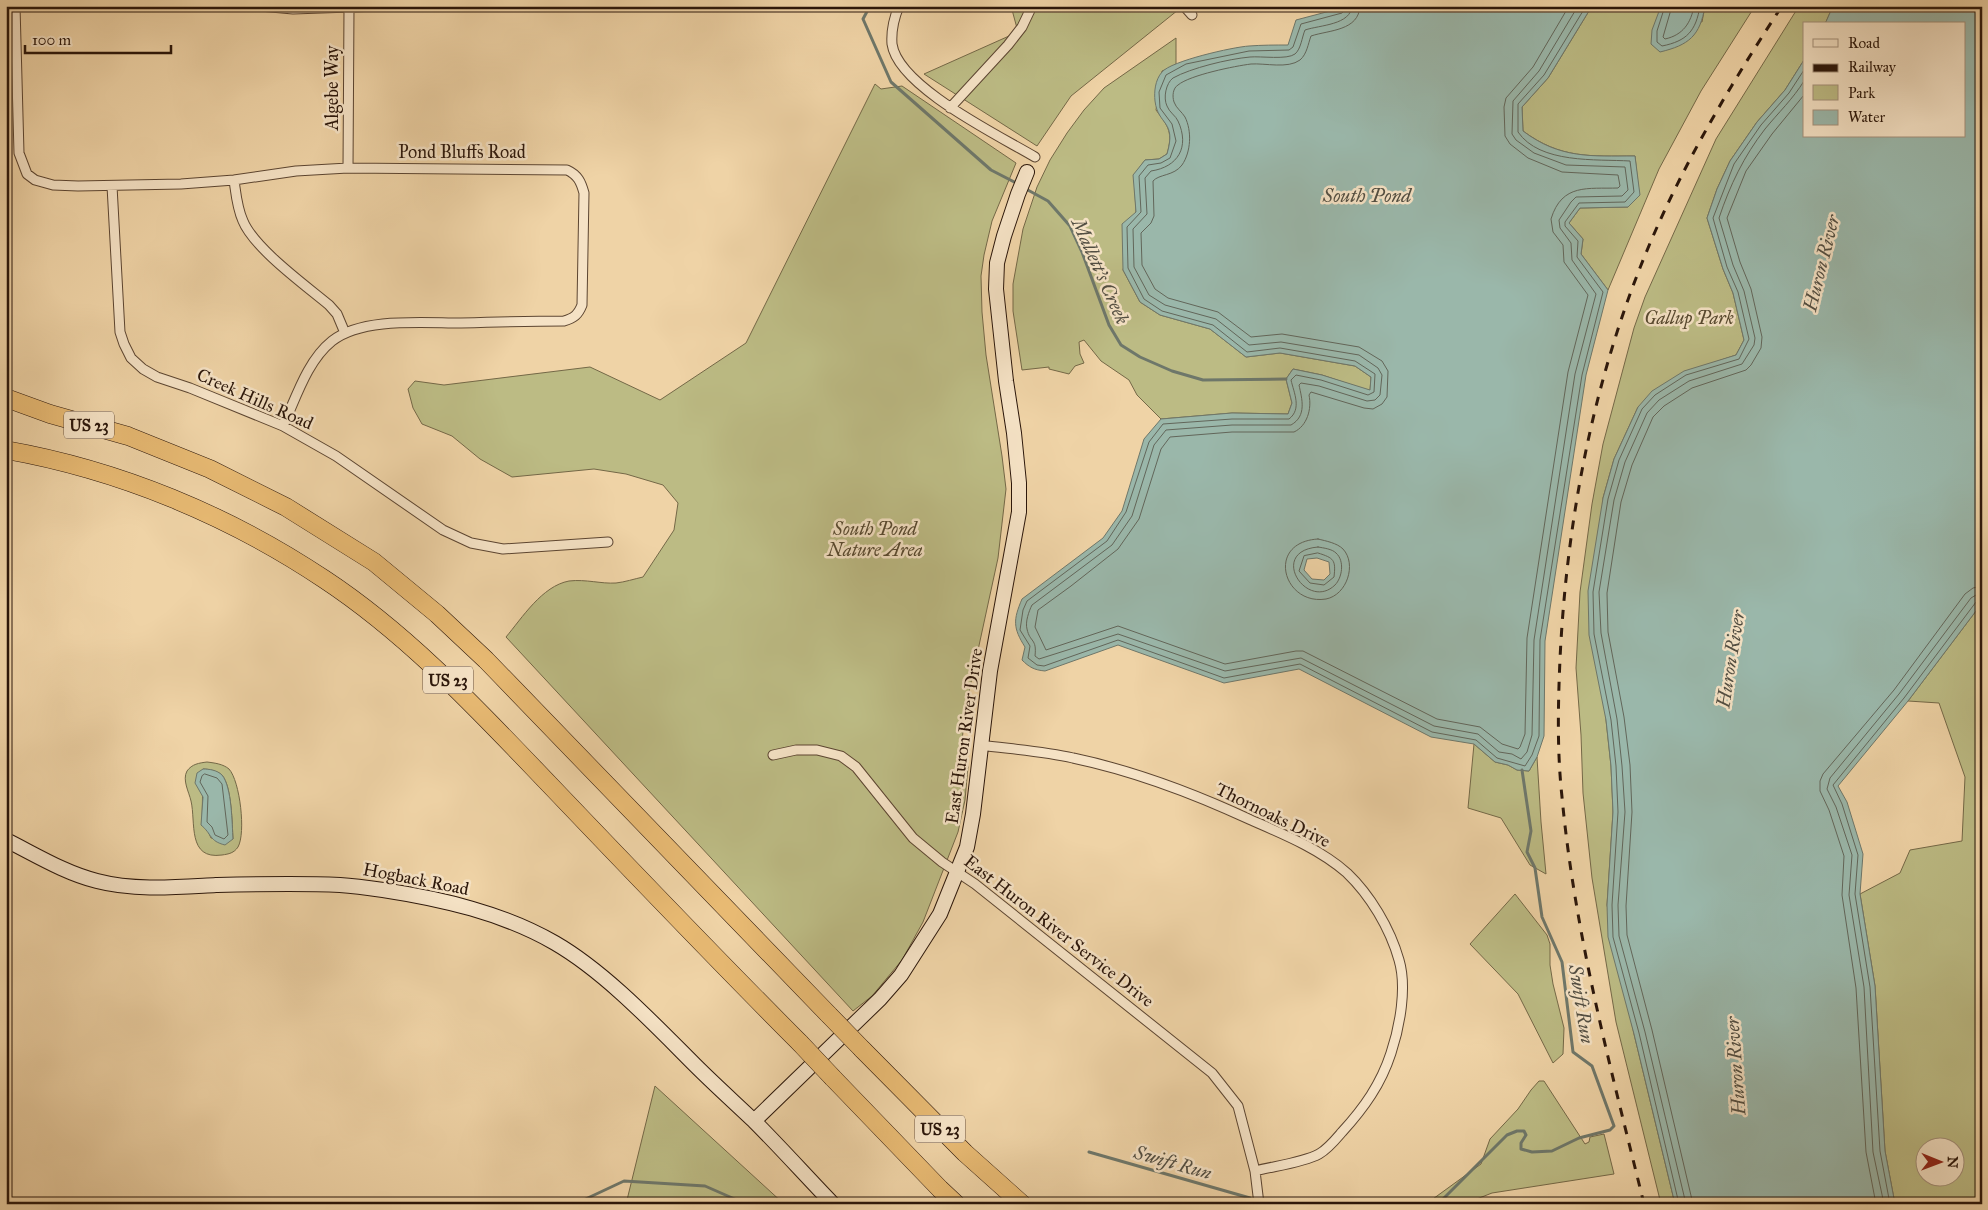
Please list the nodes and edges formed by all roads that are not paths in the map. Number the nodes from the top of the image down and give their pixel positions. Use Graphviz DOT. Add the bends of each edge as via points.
graph roads {
  1 [pos="15,6"];
  2 [pos="260,6"];
  3 [pos="379,6"];
  4 [pos="609,6"];
  5 [pos="619,6"];
  6 [pos="899,6"];
  7 [pos="1032,6"];
  8 [pos="1184,6"];
  9 [pos="349,8"];
  10 [pos="1192,15"];
  11 [pos="950,108"];
  12 [pos="1035,157"];
  13 [pos="348,168"];
  14 [pos="1027,172"];
  15 [pos="234,180"];
  16 [pos="112,186"];
  17 [pos="345,333"];
  18 [pos="6,398"];
  19 [pos="6,407"];
  20 [pos="50,414"];
  21 [pos="283,426"];
  22 [pos="6,450"];
  23 [pos="6,455"];
  24 [pos="42,456"];
  25 [pos="608,542"];
  26 [pos="980,745"];
  27 [pos="773,755"];
  28 [pos="6,840"];
  29 [pos="959,871"];
  30 [pos="754,1121"];
  31 [pos="1255,1171"];
  32 [pos="833,1204"];
  33 [pos="956,1204"];
  34 [pos="1022,1204"];
  35 [pos="1259,1204"];
  1 -- 16 [label="street, Pond Bluffs Road" via="19,153 27,174 53,185"];
  2 -- 9 [label="street"];
  3 -- 9 [label="street"];
  4 -- 5 [label="street"];
  6 -- 11 [label="street" via="893,22 892,45 903,66"];
  7 -- 11 [label="street" via="1008,45"];
  8 -- 10 [label="street"];
  9 -- 13 [label="street, Algebe Way"];
  11 -- 12 [label="street"];
  13 -- 15 [label="street, Pond Bluffs Road"];
  13 -- 17 [label="street, Pond Bluffs Road" via="542,169 567,170 575,174 584,193 582,306 574,318 564,321 396,324"];
  14 -- 26 [label="main road, East Huron River Drive" via="997,263 996,289 1014,434 1019,512"];
  15 -- 16 [label="street, Pond Bluffs Road"];
  15 -- 17 [label="street" via="239,211 255,241 338,314"];
  16 -- 21 [label="street, Creek Hills Road" via="120,332 132,358 158,377"];
  17 -- 21 [label="street, Pond Bluffs Road" via="331,341 317,358"];
  18 -- 20 [label="highway"];
  19 -- 20 [label="highway, US 23"];
  20 -- 34 [label="highway, US 23, bridge" via="128,436 210,469 286,507 374,562 486,660 862,1049 965,1153"];
  21 -- 25 [label="street, Creek Hills Road" via="336,456 443,530 472,543 503,549"];
  22 -- 24 [label="highway, US 23"];
  23 -- 24 [label="highway"];
  24 -- 33 [label="highway, US 23, bridge" via="188,504 245,532 325,579 396,633 449,681"];
  26 -- 29 [label="main road, East Huron River Drive" via="973,814"];
  26 -- 31 [label="street, Thornoaks Drive" via="1072,757 1146,776 1180,789 1285,835 1326,858 1347,873 1370,900 1400,961 1401,976 1400,1021 1379,1084 1366,1105 1320,1154"];
  27 -- 29 [label="street, East Huron River Service Drive" via="817,750 841,756 861,773 913,838 942,862"];
  28 -- 30 [label="main road, Hogback Road" via="77,876 100,882 177,887 280,883 344,885 438,899 525,928 582,961 616,989"];
  29 -- 30 [label="main road, East Huron River Drive" via="940,914 901,975 880,1000"];
  29 -- 31 [label="street, East Huron River Service Drive" via="1212,1073 1238,1106"];
  30 -- 32 [label="main road"];
  31 -- 35 [label="street, East Huron River Service Drive"];
}
